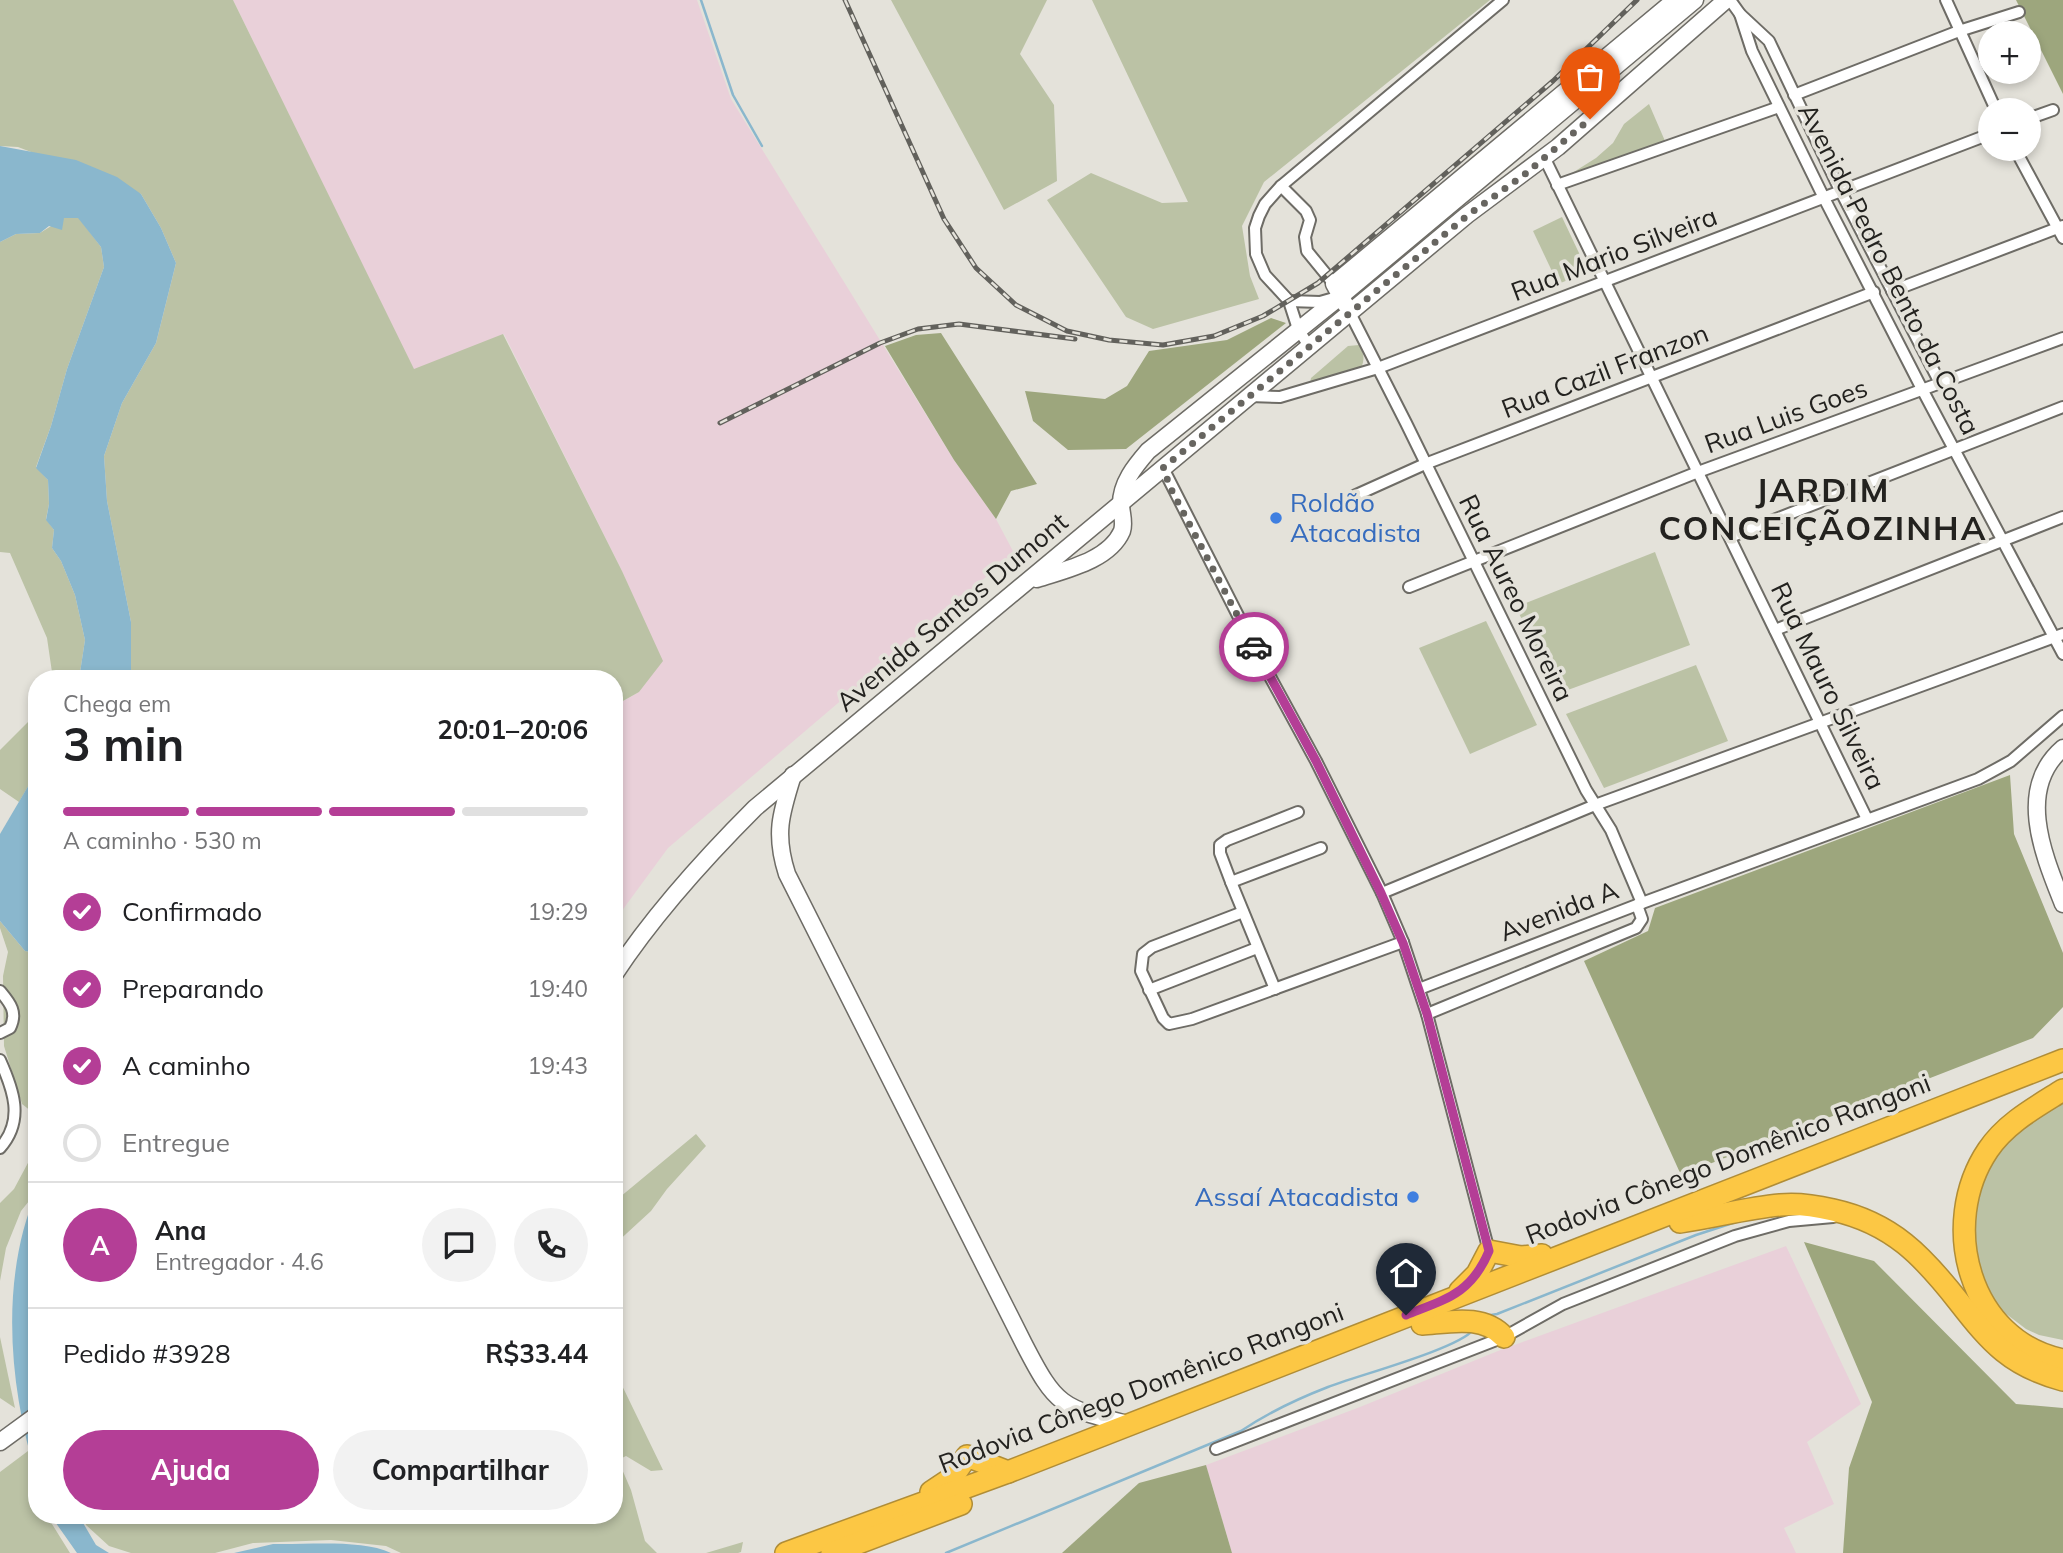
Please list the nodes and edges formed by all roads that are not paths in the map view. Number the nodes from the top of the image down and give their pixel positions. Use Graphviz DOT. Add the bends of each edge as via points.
graph roads {
  1 [pos="1503,0"];
  2 [pos="1675,0"];
  3 [pos="1695,0"];
  4 [pos="1728,0"];
  5 [pos="1946,0"];
  6 [pos="2020,12"];
  7 [pos="1740,14"];
  8 [pos="1959,32"];
  9 [pos="1794,95"];
  10 [pos="1990,98"];
  11 [pos="1779,107"];
  12 [pos="2053,110"];
  13 [pos="2041,114"];
  14 [pos="1978,138"];
  15 [pos="1545,159"];
  16 [pos="2022,161"];
  17 [pos="1557,185"];
  18 [pos="1281,186"];
  19 [pos="1840,190"];
  20 [pos="1824,198"];
  21 [pos="2061,231"];
  22 [pos="1606,282"];
  23 [pos="1337,290"];
  24 [pos="1892,291"];
  25 [pos="1874,292"];
  26 [pos="1289,301"];
  27 [pos="1350,313"];
  28 [pos="1298,329"];
  29 [pos="2063,338"];
  30 [pos="1309,346"];
  31 [pos="1378,368"];
  32 [pos="1650,379"];
  33 [pos="1940,383"];
  34 [pos="1923,391"];
  35 [pos="1249,396"];
  36 [pos="2063,407"];
  37 [pos="1955,449"];
  38 [pos="1425,464"];
  39 [pos="1163,468"];
  40 [pos="1698,472"];
  41 [pos="1354,496"];
  42 [pos="1121,503"];
  43 [pos="2063,517"];
  44 [pos="1730,537"];
  45 [pos="2004,541"];
  46 [pos="1472,561"];
  47 [pos="1028,582"];
  48 [pos="1409,587"];
  49 [pos="1775,630"];
  50 [pos="2059,636"];
  51 [pos="2063,654"];
  52 [pos="2063,716"];
  53 [pos="1822,723"];
  54 [pos="2063,748"];
  55 [pos="793,775"];
  56 [pos="1595,805"];
  57 [pos="1298,812"];
  58 [pos="1867,819"];
  59 [pos="1321,848"];
  60 [pos="1231,882"];
  61 [pos="1381,893"];
  62 [pos="1639,904"];
  63 [pos="2063,904"];
  64 [pos="1243,912"];
  65 [pos="1552,938"];
  66 [pos="1403,943"];
  67 [pos="1257,948"];
  68 [pos="1498,958"];
  69 [pos="1561,959"];
  70 [pos="623,961"];
  71 [pos="1506,981"];
  72 [pos="1275,989"];
  73 [pos="1419,989"];
  74 [pos="1149,990"];
  75 [pos="0,991"];
  76 [pos="1427,1014"];
  77 [pos="0,1032"];
  78 [pos="0,1060"];
  79 [pos="2063,1060"];
  80 [pos="2063,1074"];
  81 [pos="2063,1090"];
  82 [pos="0,1148"];
  83 [pos="1857,1215"];
  84 [pos="1681,1222"];
  85 [pos="1489,1251"];
  86 [pos="1567,1251"];
  87 [pos="1456,1295"];
  88 [pos="1422,1324"];
  89 [pos="1504,1338"];
  90 [pos="2063,1360"];
  91 [pos="2063,1380"];
  92 [pos="28,1422"];
  93 [pos="1128,1424"];
  94 [pos="0,1442"];
  95 [pos="1216,1450"];
  96 [pos="1007,1472"];
  97 [pos="853,1528"];
  98 [pos="786,1553"];
  99 [pos="832,1553"];
  1 -- 18 [label="street"];
  2 -- 23 [label="main road"];
  3 -- 23 [label="main road"];
  4 -- 7 [label="street, Avenida Pedro Bento da Costa"];
  4 -- 15 [label="main road, Avenida Santos Dumont"];
  5 -- 8 [label="street"];
  6 -- 8 [label="street"];
  7 -- 9 [label="street, Avenida Pedro Bento da Costa" via="1769,41"];
  7 -- 11 [label="street, Avenida Pedro Bento da Costa"];
  8 -- 9 [label="street"];
  8 -- 10 [label="street"];
  9 -- 19 [label="street, Avenida Pedro Bento da Costa"];
  11 -- 17 [label="street"];
  11 -- 20 [label="street, Avenida Pedro Bento da Costa"];
  12 -- 13 [label="street"];
  14 -- 19 [label="street, Rua Mario Silveira"];
  15 -- 17 [label="street, Rua Mauro Silveira"];
  15 -- 27 [label="main road, Avenida Santos Dumont" via="1468,215"];
  16 -- 21 [label="street"];
  17 -- 22 [label="street, Rua Mauro Silveira"];
  18 -- 23 [label="street" via="1306,211 1310,220 1307,251"];
  18 -- 26 [label="street" via="1265,204 1255,228 1256,254 1265,275"];
  19 -- 20 [label="street, Rua Mario Silveira"];
  19 -- 24 [label="street, Avenida Pedro Bento da Costa"];
  20 -- 22 [label="street, Rua Mario Silveira"];
  20 -- 25 [label="street, Avenida Pedro Bento da Costa"];
  21 -- 24 [label="street"];
  22 -- 31 [label="street, Rua Mario Silveira"];
  22 -- 32 [label="street, Rua Mauro Silveira"];
  23 -- 26 [label="street" via="1320,302"];
  23 -- 27 [label="main road"];
  23 -- 28 [label="main road"];
  24 -- 33 [label="street, Avenida Pedro Bento da Costa"];
  25 -- 32 [label="street, Rua Cazil Franzon"];
  25 -- 34 [label="street, Avenida Pedro Bento da Costa"];
  26 -- 28 [label="street"];
  27 -- 30 [label="main road, Avenida Santos Dumont"];
  27 -- 31 [label="street, Rua Aureo Moreira"];
  28 -- 30 [label="street"];
  28 -- 42 [label="main road" via="1148,451 1130,473"];
  29 -- 33 [label="street, Rua Luis Goes"];
  30 -- 35 [label="main road, Avenida Santos Dumont"];
  31 -- 35 [label="street, Rua Mario Silveira" via="1280,397"];
  31 -- 38 [label="street, Rua Aureo Moreira"];
  32 -- 38 [label="street, Rua Cazil Franzon"];
  32 -- 40 [label="street, Rua Mauro Silveira"];
  33 -- 34 [label="street, Rua Luis Goes"];
  34 -- 37 [label="street, Avenida Pedro Bento da Costa"];
  34 -- 40 [label="street, Rua Luis Goes"];
  35 -- 39 [label="main road, Avenida Santos Dumont"];
  36 -- 37 [label="street"];
  37 -- 44 [label="street"];
  37 -- 45 [label="street, Avenida Pedro Bento da Costa"];
  38 -- 41 [label="street, Rua Cazil Franzon"];
  38 -- 46 [label="street, Rua Aureo Moreira"];
  39 -- 42 [label="main road, Avenida Santos Dumont"];
  39 -- 61 [label="street"];
  40 -- 44 [label="street, Rua Mauro Silveira"];
  40 -- 46 [label="street, Rua Luis Goes"];
  42 -- 47 [label="main road, Avenida Santos Dumont"];
  42 -- 47 [label="main road" via="1124,524 1114,543 1084,563"];
  43 -- 45 [label="street"];
  44 -- 49 [label="street, Rua Mauro Silveira"];
  45 -- 49 [label="street"];
  45 -- 50 [label="street, Avenida Pedro Bento da Costa"];
  46 -- 48 [label="street, Rua Luis Goes"];
  46 -- 56 [label="street, Rua Aureo Moreira"];
  47 -- 55 [label="main road, Avenida Santos Dumont"];
  49 -- 53 [label="street, Rua Mauro Silveira"];
  50 -- 51 [label="street, Avenida Pedro Bento da Costa"];
  50 -- 53 [label="street"];
  52 -- 58 [label="street" via="1994,772"];
  53 -- 56 [label="street"];
  53 -- 58 [label="street, Rua Mauro Silveira"];
  54 -- 63 [label="main road" via="2048,765 2036,795 2040,838"];
  55 -- 70 [label="main road, Avenida Santos Dumont" via="714,849 643,931"];
  55 -- 93 [label="main road" via="779,820 787,874 1024,1344 1059,1399 1078,1411"];
  56 -- 61 [label="street"];
  56 -- 62 [label="street, Rua Aureo Moreira" via="1611,830"];
  57 -- 60 [label="street" via="1220,845"];
  58 -- 62 [label="street"];
  59 -- 60 [label="street"];
  60 -- 64 [label="street"];
  61 -- 66 [label="street"];
  62 -- 65 [label="street, Avenida A"];
  62 -- 69 [label="street, Avenida A" via="1642,919 1636,928"];
  64 -- 67 [label="street"];
  64 -- 74 [label="street" via="1143,954 1141,971"];
  65 -- 68 [label="street, Avenida A"];
  65 -- 69 [label="street"];
  66 -- 72 [label="street"];
  66 -- 73 [label="street"];
  67 -- 72 [label="street"];
  67 -- 74 [label="street"];
  68 -- 71 [label="street"];
  68 -- 73 [label="street, Avenida A"];
  69 -- 71 [label="street, Avenida A"];
  71 -- 76 [label="street, Avenida A"];
  72 -- 74 [label="street" via="1169,1024"];
  73 -- 76 [label="street"];
  75 -- 77 [label="street" via="13,1007 13,1024"];
  76 -- 85 [label="street"];
  78 -- 82 [label="street" via="16,1102 10,1132"];
  79 -- 86 [label="highway, Rodovia Cônego Domênico Rangoni"];
  80 -- 84 [label="highway, Rodovia Cônego Domênico Rangoni"];
  81 -- 90 [label="highway" via="2003,1131 1989,1147 1969,1189 1963,1236 1977,1293 1998,1324 2027,1347"];
  83 -- 84 [label="highway" via="1784,1205"];
  83 -- 89 [label="street" via="1789,1221 1735,1236 1563,1304"];
  83 -- 91 [label="highway" via="1912,1248 2006,1356"];
  84 -- 88 [label="highway, Rodovia Cônego Domênico Rangoni"];
  85 -- 86 [label="highway" via="1521,1257"];
  85 -- 87 [label="highway" via="1477,1273"];
  86 -- 87 [label="highway, Rodovia Cônego Domênico Rangoni"];
  87 -- 93 [label="highway, Rodovia Cônego Domênico Rangoni"];
  88 -- 89 [label="highway" via="1474,1321 1493,1327"];
  88 -- 99 [label="highway, Rodovia Cônego Domênico Rangoni"];
  89 -- 95 [label="street"];
  92 -- 94 [label="main road"];
  93 -- 96 [label="highway, Rodovia Cônego Domênico Rangoni"];
  96 -- 97 [label="highway, Rodovia Cônego Domênico Rangoni"];
  96 -- 97 [label="highway" via="967,1455 947,1483"];
  97 -- 98 [label="highway, Rodovia Cônego Domênico Rangoni"];
}
